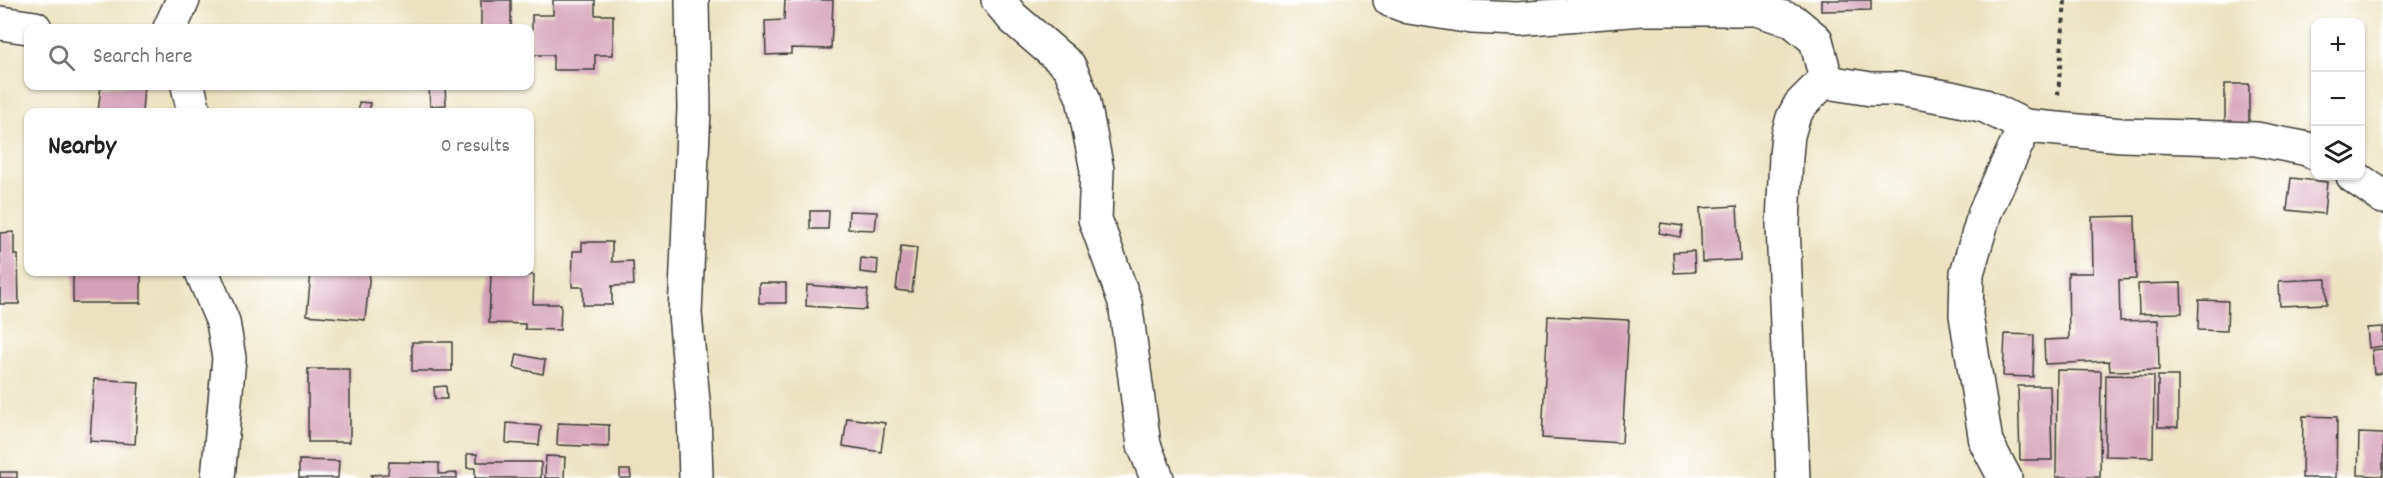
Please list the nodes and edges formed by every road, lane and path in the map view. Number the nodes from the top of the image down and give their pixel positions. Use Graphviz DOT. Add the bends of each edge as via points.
graph roads {
  1 [pos="183,0"];
  2 [pos="692,0"];
  3 [pos="998,0"];
  4 [pos="1390,0"];
  5 [pos="2065,0"];
  6 [pos="0,23"];
  7 [pos="172,24"];
  8 [pos="24,26"];
  9 [pos="1825,75"];
  10 [pos="189,90"];
  11 [pos="193,108"];
  12 [pos="2033,126"];
  13 [pos="2311,150"];
  14 [pos="2359,180"];
  15 [pos="2383,197"];
  16 [pos="204,276"];
  17 [pos="218,478"];
  18 [pos="696,478"];
  19 [pos="1157,478"];
  20 [pos="1794,478"];
  21 [pos="2005,478"];
  1 -- 7 [label="street"];
  2 -- 18 [label="street" via="694,109 685,314"];
  3 -- 19 [label="street" via="1069,66 1083,98 1097,170 1095,219 1125,302 1144,445"];
  4 -- 9 [label="street" via="1472,17 1517,19 1642,9 1756,9 1793,21 1816,40"];
  5 -- 12 [label="path" via="2057,103"];
  6 -- 8 [label="street"];
  9 -- 12 [label="street" via="1833,83 1899,89 1985,106"];
  9 -- 20 [label="street" via="1820,86 1800,105 1788,135 1783,224"];
  10 -- 11 [label="street"];
  12 -- 13 [label="street" via="2122,135 2256,139"];
  12 -- 21 [label="street" via="1985,212 1967,273 1966,315 1986,442"];
  14 -- 15 [label="street"];
  16 -- 17 [label="street" via="223,322 230,358"];
}
